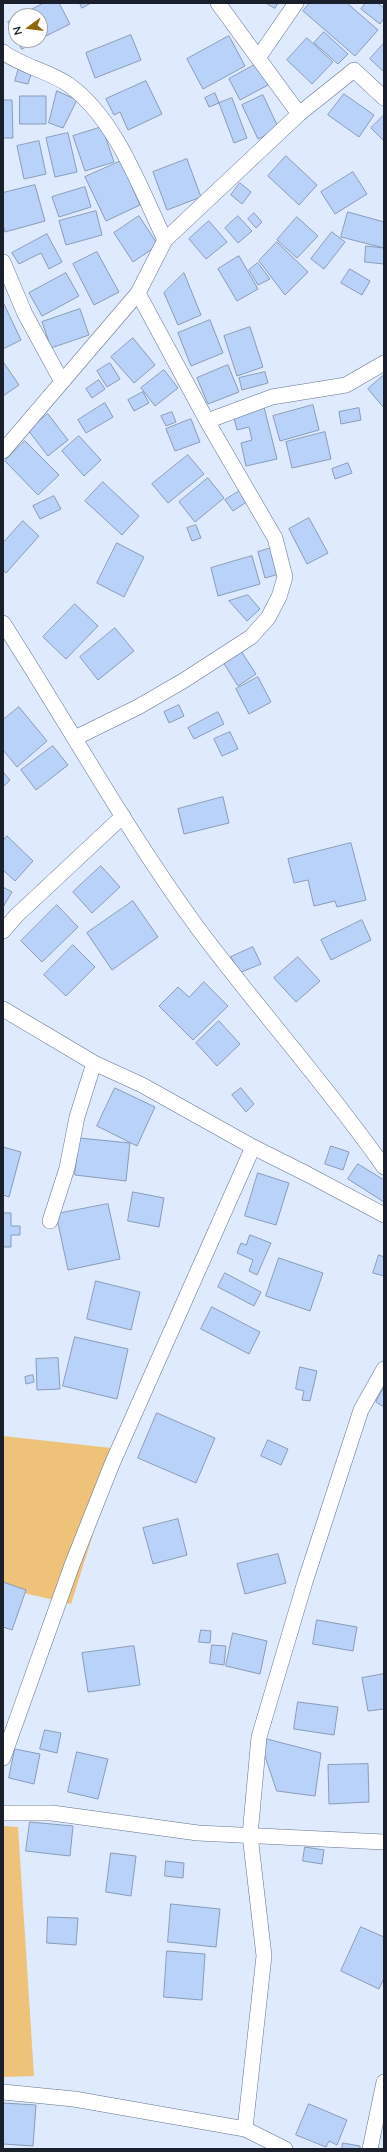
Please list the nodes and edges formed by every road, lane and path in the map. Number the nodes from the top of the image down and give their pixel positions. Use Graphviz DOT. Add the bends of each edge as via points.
graph roads {
  1 [pos="218,3"];
  2 [pos="296,3"];
  3 [pos="3,52"];
  4 [pos="258,58"];
  5 [pos="384,98"];
  6 [pos="299,114"];
  7 [pos="165,240"];
  8 [pos="3,262"];
  9 [pos="138,293"];
  10 [pos="384,363"];
  11 [pos="62,380"];
  12 [pos="207,421"];
  13 [pos="3,451"];
  14 [pos="3,623"];
  15 [pos="75,738"];
  16 [pos="122,816"];
  17 [pos="3,930"];
  18 [pos="3,1009"];
  19 [pos="94,1063"];
  20 [pos="253,1147"];
  21 [pos="384,1167"];
  22 [pos="384,1215"];
  23 [pos="50,1221"];
  24 [pos="384,1369"];
  25 [pos="3,1758"];
  26 [pos="3,1813"];
  27 [pos="250,1835"];
  28 [pos="384,1842"];
  29 [pos="384,2082"];
  30 [pos="3,2092"];
  31 [pos="245,2129"];
  32 [pos="285,2149"];
  33 [pos="370,2149"];
  1 -- 4 [label="street"];
  2 -- 4 [label="street"];
  3 -- 7 [label="street" via="67,84 93,107 116,140"];
  4 -- 6 [label="street"];
  5 -- 6 [label="street" via="354,70"];
  6 -- 7 [label="street"];
  7 -- 9 [label="street"];
  8 -- 11 [label="street" via="25,314"];
  9 -- 11 [label="street"];
  9 -- 12 [label="street"];
  10 -- 12 [label="street" via="346,385 272,397"];
  11 -- 13 [label="street"];
  12 -- 15 [label="street" via="275,538 285,577 279,597 268,618 251,638 183,681"];
  14 -- 15 [label="street"];
  15 -- 16 [label="street"];
  16 -- 17 [label="street"];
  16 -- 21 [label="street" via="197,926 351,1120"];
  18 -- 19 [label="street"];
  19 -- 20 [label="street" via="142,1086"];
  19 -- 23 [label="street" via="77,1117 67,1168"];
  20 -- 22 [label="street"];
  20 -- 25 [label="street" via="112,1464 72,1565"];
  24 -- 27 [label="street" via="361,1410 259,1737"];
  26 -- 27 [label="street" via="52,1812 198,1833"];
  27 -- 28 [label="street"];
  27 -- 31 [label="street" via="264,1956"];
  29 -- 33 [label="street"];
  30 -- 31 [label="street" via="74,2099"];
  31 -- 32 [label="street"];
}
